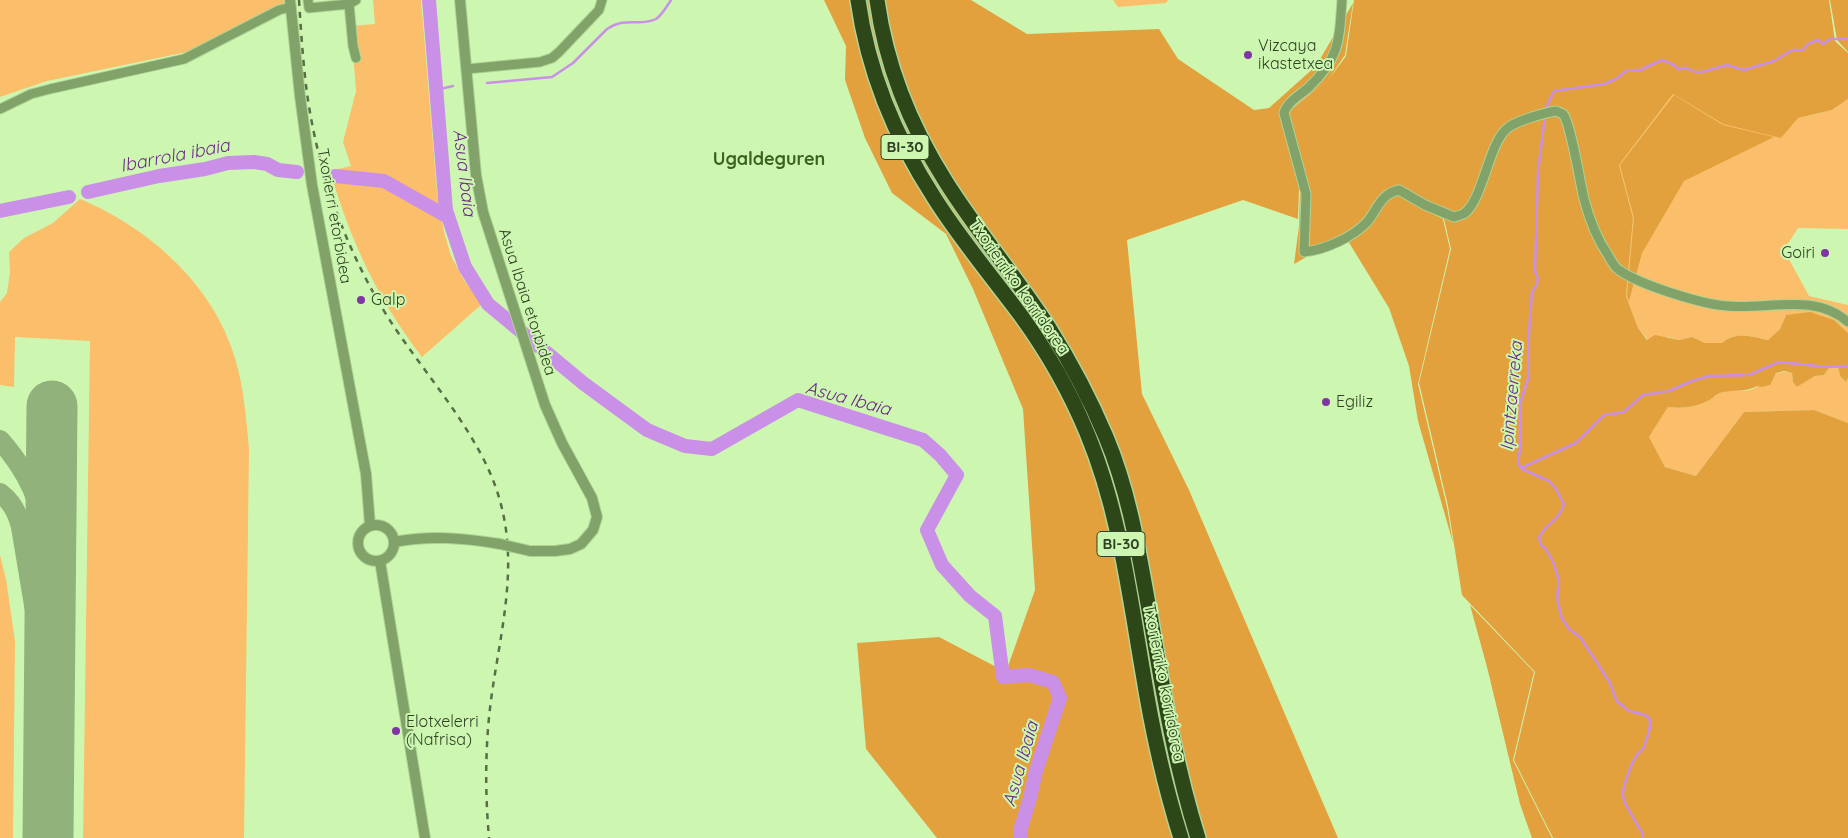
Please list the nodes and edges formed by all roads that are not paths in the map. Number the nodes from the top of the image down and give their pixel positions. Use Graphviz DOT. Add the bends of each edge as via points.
graph roads {
  1 [pos="308,0"];
  2 [pos="460,0"];
  3 [pos="602,0"];
  4 [pos="858,0"];
  5 [pos="877,0"];
  6 [pos="1342,0"];
  7 [pos="352,2"];
  8 [pos="290,3"];
  9 [pos="356,58"];
  10 [pos="467,68"];
  11 [pos="0,109"];
  12 [pos="1848,322"];
  13 [pos="370,525"];
  14 [pos="394,542"];
  15 [pos="380,561"];
  16 [pos="425,838"];
  17 [pos="1181,838"];
  18 [pos="1198,838"];
  1 -- 7 [label="street" via="308,8"];
  2 -- 10 [label="street, Asua Ibaia etorbidea"];
  3 -- 10 [label="street" via="599,10 552,58 540,62"];
  4 -- 17 [label="highway, Txorierriko korridorea / BI-30" via="873,69 904,146 945,215 1038,341 1065,386 1091,443 1116,522 1157,744"];
  5 -- 18 [label="highway, Txorierriko korridorea / BI-30" via="893,72 924,144 952,191 1066,354 1108,440 1130,511 1171,735"];
  6 -- 12 [label="street" via="1333,58 1324,71 1285,107 1284,113 1306,194 1304,252 1336,242 1367,222 1390,192 1399,190 1454,217 1464,213 1476,197 1498,141 1508,128 1556,111 1563,114 1568,127 1584,201 1596,234 1618,269 1639,280 1711,304 1808,304 1828,308"];
  7 -- 9 [label="street"];
  8 -- 11 [label="street" via="184,59 31,94"];
  8 -- 13 [label="street, Txorierri etorbidea" via="312,185 366,474"];
  10 -- 14 [label="street, Asua Ibaia etorbidea, bridge" via="478,192 494,248 558,437 592,498 597,517 593,530 581,544 555,551 530,550 466,538"];
  13 -- 14 [label="street" via="386,527"];
  13 -- 15 [label="street" via="360,533 359,551 368,559"];
  14 -- 15 [label="street" via="389,556"];
  15 -- 16 [label="street"];
}
